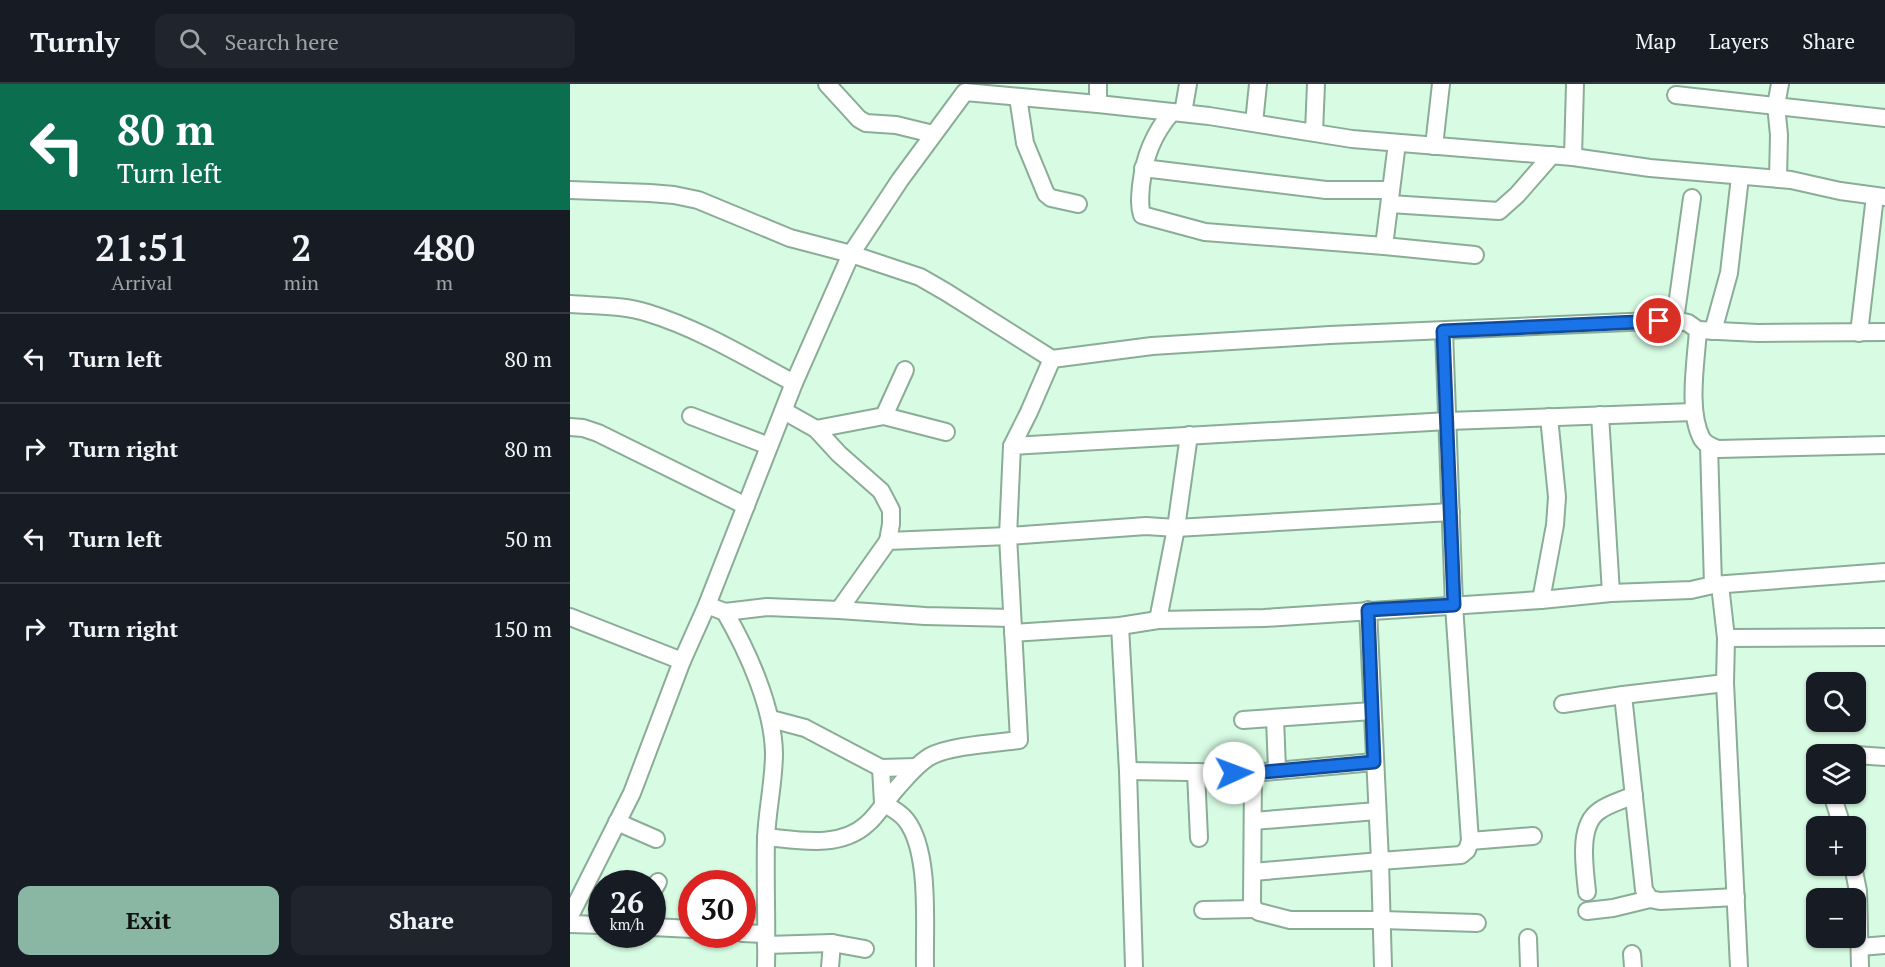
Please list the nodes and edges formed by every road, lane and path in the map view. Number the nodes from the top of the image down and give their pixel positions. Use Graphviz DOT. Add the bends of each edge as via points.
graph roads {
  1 [pos="827,84"];
  2 [pos="1098,84"];
  3 [pos="1188,84"];
  4 [pos="1258,84"];
  5 [pos="1316,84"];
  6 [pos="1442,84"];
  7 [pos="1575,84"];
  8 [pos="1780,84"];
  9 [pos="965,88"];
  10 [pos="1676,94"];
  11 [pos="1018,97"];
  12 [pos="1098,104"];
  13 [pos="1776,105"];
  14 [pos="1178,113"];
  15 [pos="1885,118"];
  16 [pos="1254,123"];
  17 [pos="1314,132"];
  18 [pos="933,134"];
  19 [pos="1397,143"];
  20 [pos="1434,146"];
  21 [pos="1552,155"];
  22 [pos="1574,157"];
  23 [pos="1143,168"];
  24 [pos="1740,177"];
  25 [pos="1778,179"];
  26 [pos="570,190"];
  27 [pos="1880,196"];
  28 [pos="1391,197"];
  29 [pos="1692,198"];
  30 [pos="1078,204"];
  31 [pos="1384,246"];
  32 [pos="851,254"];
  33 [pos="1474,255"];
  34 [pos="570,304"];
  35 [pos="1675,321"];
  36 [pos="1443,331"];
  37 [pos="1705,331"];
  38 [pos="1885,332"];
  39 [pos="1858,333"];
  40 [pos="1052,359"];
  41 [pos="905,370"];
  42 [pos="794,383"];
  43 [pos="784,411"];
  44 [pos="1693,412"];
  45 [pos="1600,415"];
  46 [pos="691,416"];
  47 [pos="884,416"];
  48 [pos="1548,417"];
  49 [pos="1448,421"];
  50 [pos="570,427"];
  51 [pos="816,429"];
  52 [pos="946,432"];
  53 [pos="1189,435"];
  54 [pos="1885,445"];
  55 [pos="769,446"];
  56 [pos="1012,446"];
  57 [pos="1709,446"];
  58 [pos="746,506"];
  59 [pos="1450,512"];
  60 [pos="1176,528"];
  61 [pos="1008,536"];
  62 [pos="888,541"];
  63 [pos="1885,572"];
  64 [pos="1716,585"];
  65 [pos="1611,593"];
  66 [pos="1541,600"];
  67 [pos="707,605"];
  68 [pos="1454,605"];
  69 [pos="839,610"];
  70 [pos="1368,610"];
  71 [pos="725,612"];
  72 [pos="570,617"];
  73 [pos="1158,620"];
  74 [pos="1013,625"];
  75 [pos="1120,626"];
  76 [pos="1885,637"];
  77 [pos="1726,638"];
  78 [pos="682,661"];
  79 [pos="1725,683"];
  80 [pos="1623,695"];
  81 [pos="1563,704"];
  82 [pos="1372,711"];
  83 [pos="1275,718"];
  84 [pos="771,719"];
  85 [pos="1243,720"];
  86 [pos="1866,756"];
  87 [pos="1885,757"];
  88 [pos="1374,762"];
  89 [pos="916,767"];
  90 [pos="880,768"];
  91 [pos="1277,770"];
  92 [pos="1128,771"];
  93 [pos="1196,772"];
  94 [pos="1253,773"];
  95 [pos="1634,795"];
  96 [pos="883,803"];
  97 [pos="1377,811"];
  98 [pos="1253,821"];
  99 [pos="617,822"];
  100 [pos="1533,836"];
  101 [pos="766,837"];
  102 [pos="1199,838"];
  103 [pos="656,839"];
  104 [pos="1470,841"];
  105 [pos="1380,861"];
  106 [pos="1253,872"];
  107 [pos="1587,892"];
  108 [pos="1736,897"];
  109 [pos="1650,899"];
  110 [pos="1254,909"];
  111 [pos="1203,910"];
  112 [pos="1587,911"];
  113 [pos="570,916"];
  114 [pos="1382,920"];
  115 [pos="1477,923"];
  116 [pos="570,924"];
  117 [pos="588,925"];
  118 [pos="756,936"];
  119 [pos="766,939"];
  120 [pos="1528,939"];
  121 [pos="832,944"];
  122 [pos="1885,945"];
  123 [pos="1866,947"];
  124 [pos="1860,948"];
  125 [pos="865,949"];
  126 [pos="766,967"];
  127 [pos="830,967"];
  128 [pos="926,967"];
  129 [pos="1134,967"];
  130 [pos="1383,967"];
  131 [pos="1529,967"];
  132 [pos="1739,967"];
  133 [pos="1860,967"];
  1 -- 18 [label="street" via="866,123"];
  2 -- 12 [label="street"];
  3 -- 14 [label="street"];
  4 -- 16 [label="street"];
  5 -- 17 [label="street"];
  6 -- 20 [label="street"];
  7 -- 22 [label="street"];
  8 -- 13 [label="street"];
  9 -- 11 [label="street"];
  9 -- 18 [label="street"];
  10 -- 13 [label="street"];
  11 -- 12 [label="street"];
  11 -- 30 [label="street" via="1025,143 1046,194"];
  12 -- 14 [label="street"];
  13 -- 15 [label="street"];
  13 -- 25 [label="street"];
  14 -- 16 [label="street"];
  14 -- 23 [label="street" via="1160,126"];
  16 -- 17 [label="street"];
  17 -- 19 [label="street"];
  18 -- 32 [label="street"];
  19 -- 20 [label="street"];
  19 -- 28 [label="street"];
  20 -- 21 [label="street"];
  21 -- 22 [label="street"];
  21 -- 28 [label="street" via="1499,212"];
  22 -- 24 [label="street"];
  23 -- 28 [label="street"];
  23 -- 31 [label="street" via="1139,205 1142,215 1205,232"];
  24 -- 25 [label="street"];
  24 -- 37 [label="street" via="1729,273"];
  25 -- 27 [label="street"];
  26 -- 32 [label="street" via="698,200 790,238"];
  27 -- 39 [label="street"];
  28 -- 31 [label="street"];
  29 -- 35 [label="street"];
  31 -- 33 [label="street"];
  32 -- 40 [label="street" via="920,277"];
  32 -- 42 [label="street"];
  34 -- 42 [label="street" via="647,312 688,327"];
  35 -- 36 [label="street"];
  35 -- 37 [label="street"];
  36 -- 40 [label="street" via="1152,346"];
  36 -- 49 [label="street"];
  37 -- 39 [label="street"];
  37 -- 44 [label="street"];
  38 -- 39 [label="street"];
  40 -- 56 [label="street"];
  41 -- 47 [label="street"];
  42 -- 43 [label="street"];
  43 -- 51 [label="street"];
  43 -- 55 [label="street"];
  44 -- 45 [label="street"];
  44 -- 57 [label="street" via="1703,441"];
  45 -- 48 [label="street"];
  45 -- 65 [label="street"];
  46 -- 55 [label="street"];
  47 -- 51 [label="street"];
  47 -- 52 [label="street"];
  48 -- 49 [label="street"];
  48 -- 66 [label="street" via="1557,497"];
  49 -- 53 [label="street"];
  49 -- 59 [label="street"];
  50 -- 58 [label="street" via="598,433"];
  51 -- 62 [label="street" via="881,491 891,510"];
  53 -- 56 [label="street"];
  53 -- 60 [label="street"];
  54 -- 57 [label="street" via="1718,449"];
  55 -- 58 [label="street"];
  56 -- 61 [label="street"];
  57 -- 64 [label="street"];
  58 -- 67 [label="street"];
  59 -- 60 [label="street"];
  59 -- 68 [label="street"];
  60 -- 61 [label="street" via="1146,526"];
  60 -- 73 [label="street"];
  61 -- 62 [label="street"];
  61 -- 74 [label="street"];
  62 -- 69 [label="street"];
  63 -- 64 [label="street"];
  64 -- 65 [label="street" via="1691,590"];
  64 -- 77 [label="street"];
  65 -- 66 [label="street"];
  66 -- 68 [label="street"];
  67 -- 71 [label="street"];
  67 -- 78 [label="street"];
  68 -- 70 [label="street"];
  68 -- 104 [label="street"];
  69 -- 71 [label="street" via="767,608"];
  69 -- 74 [label="street"];
  70 -- 73 [label="street" via="1264,618"];
  70 -- 82 [label="street"];
  71 -- 84 [label="street" via="746,653"];
  72 -- 78 [label="street"];
  73 -- 75 [label="street"];
  74 -- 75 [label="street"];
  74 -- 89 [label="street" via="1018,740 933,755"];
  75 -- 92 [label="street"];
  76 -- 77 [label="street"];
  77 -- 79 [label="street"];
  78 -- 99 [label="street" via="632,793"];
  79 -- 80 [label="street"];
  79 -- 108 [label="street"];
  80 -- 81 [label="street"];
  80 -- 95 [label="street"];
  82 -- 83 [label="street"];
  82 -- 88 [label="street"];
  83 -- 85 [label="street"];
  83 -- 91 [label="street"];
  84 -- 90 [label="street" via="805,728"];
  84 -- 101 [label="street" via="774,753"];
  86 -- 87 [label="street"];
  88 -- 91 [label="street"];
  88 -- 97 [label="street"];
  89 -- 90 [label="street"];
  89 -- 96 [label="street"];
  90 -- 96 [label="street"];
  91 -- 94 [label="street"];
  92 -- 93 [label="street"];
  92 -- 129 [label="street"];
  93 -- 94 [label="street"];
  93 -- 102 [label="street"];
  94 -- 98 [label="street"];
  95 -- 107 [label="street" via="1598,811 1588,824 1584,844"];
  95 -- 109 [label="street" via="1644,890"];
  96 -- 101 [label="street" via="868,824 844,837 808,842"];
  96 -- 128 [label="street" via="905,818 917,843 926,912"];
  97 -- 98 [label="street"];
  97 -- 105 [label="street"];
  98 -- 106 [label="street"];
  99 -- 103 [label="street"];
  99 -- 113 [label="street"];
  100 -- 104 [label="street"];
  101 -- 119 [label="street"];
  104 -- 105 [label="street" via="1461,855"];
  105 -- 106 [label="street"];
  105 -- 114 [label="street"];
  106 -- 110 [label="street"];
  108 -- 109 [label="street"];
  108 -- 132 [label="street"];
  109 -- 112 [label="street"];
  110 -- 111 [label="street"];
  110 -- 114 [label="street" via="1290,920"];
  114 -- 115 [label="street"];
  114 -- 130 [label="street"];
  116 -- 117 [label="street"];
  118 -- 119 [label="street"];
  119 -- 121 [label="street"];
  119 -- 126 [label="street"];
  120 -- 131 [label="street"];
  121 -- 125 [label="street"];
  121 -- 127 [label="street"];
  122 -- 123 [label="street"];
  124 -- 133 [label="street"];
}
